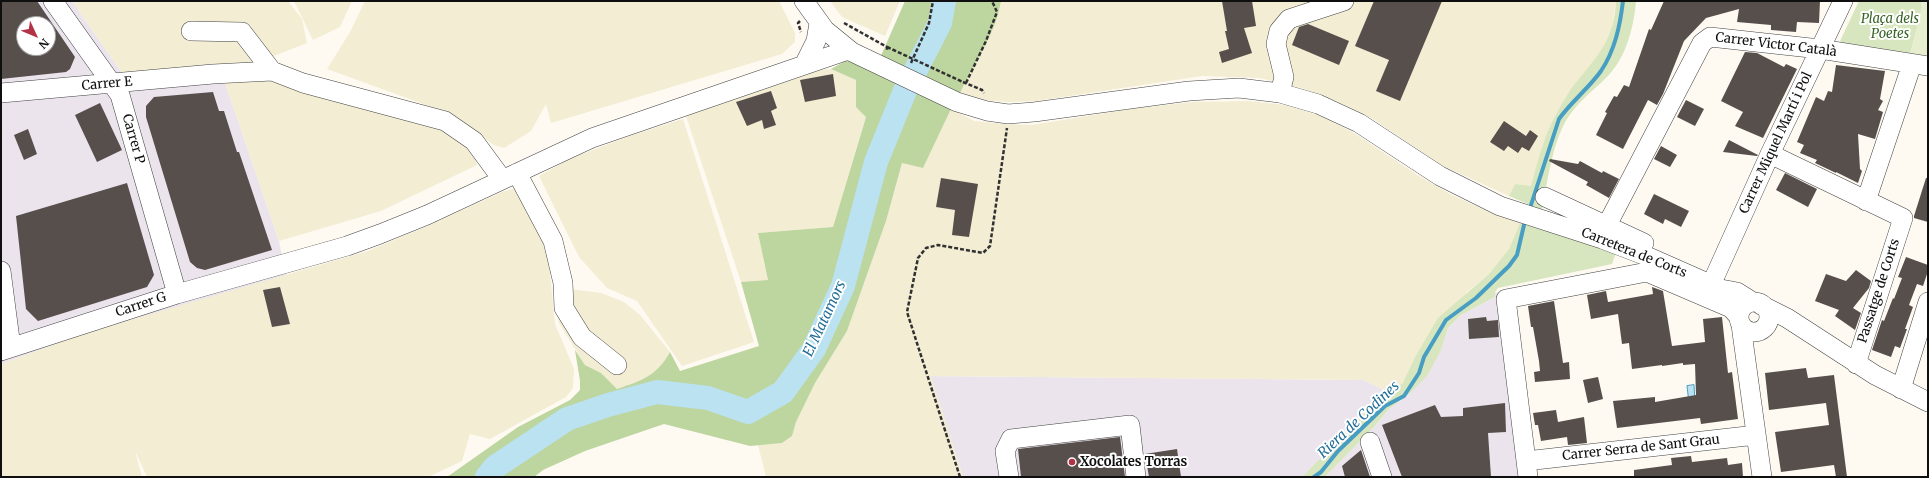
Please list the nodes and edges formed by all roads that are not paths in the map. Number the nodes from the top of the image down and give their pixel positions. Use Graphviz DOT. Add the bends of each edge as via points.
graph roads {
  1 [pos="53,1"];
  2 [pos="804,1"];
  3 [pos="1344,1"];
  4 [pos="1843,1"];
  5 [pos="819,22"];
  6 [pos="191,31"];
  7 [pos="1820,49"];
  8 [pos="855,54"];
  9 [pos="1920,65"];
  10 [pos="804,66"];
  11 [pos="272,71"];
  12 [pos="112,84"];
  13 [pos="1,93"];
  14 [pos="1280,93"];
  15 [pos="1770,154"];
  16 [pos="510,176"];
  17 [pos="1545,197"];
  18 [pos="1866,201"];
  19 [pos="1605,232"];
  20 [pos="1,271"];
  21 [pos="1715,283"];
  22 [pos="177,294"];
  23 [pos="1928,302"];
  24 [pos="1747,312"];
  25 [pos="1787,318"];
  26 [pos="1764,327"];
  27 [pos="6,349"];
  28 [pos="1856,364"];
  29 [pos="617,365"];
  30 [pos="1748,367"];
  31 [pos="1901,389"];
  32 [pos="1928,402"];
  33 [pos="1756,435"];
  34 [pos="1370,442"];
  35 [pos="1527,469"];
  36 [pos="1009,477"];
  37 [pos="1136,477"];
  38 [pos="1382,477"];
  39 [pos="1762,477"];
  1 -- 12 [label="street, Carrer P"];
  2 -- 5 [label="street, Carretera de Corts"];
  3 -- 14 [label="street" via="1289,19 1279,31 1276,44 1284,77"];
  4 -- 7 [label="street, Carrer Miquel Martí i Pol"];
  5 -- 8 [label="street, Carretera de Corts" via="833,38"];
  5 -- 10 [label="street" via="816,41"];
  6 -- 11 [label="street" via="242,32"];
  7 -- 9 [label="street, Carrer Victor Català"];
  7 -- 15 [label="street, Carrer Miquel Martí i Pol"];
  7 -- 19 [label="street, Carrer Victor Català" via="1710,36 1702,43"];
  8 -- 10 [label="street, Carrer G"];
  8 -- 14 [label="street, Carretera de Corts" via="957,102 999,113 1034,112 1213,89 1239,88"];
  9 -- 18 [label="street"];
  10 -- 16 [label="street, Carrer G" via="592,138"];
  11 -- 12 [label="street, Carrer E"];
  11 -- 16 [label="street" via="303,83 445,121 474,141"];
  12 -- 13 [label="street, Carrer E"];
  12 -- 22 [label="street, Carrer P" via="120,95 129,122"];
  14 -- 19 [label="street, Carretera de Corts" via="1347,116 1447,180 1500,206 1545,222"];
  15 -- 18 [label="street"];
  15 -- 21 [label="street, Carrer Miquel Martí i Pol"];
  16 -- 22 [label="street, Carrer G" via="388,231 346,246"];
  16 -- 29 [label="street" via="553,241 562,283 564,308 582,337"];
  17 -- 19 [label="street"];
  18 -- 28 [label="street, Passatge de Corts" via="1903,218"];
  19 -- 21 [label="street, Carretera de Corts"];
  20 -- 27 [label="street"];
  21 -- 24 [label="street, Carretera de Corts" via="1737,292"];
  22 -- 27 [label="street, Carrer G"];
  23 -- 31 [label="street"];
  24 -- 25 [label="street, Carretera de Corts"];
  24 -- 26 [label="street" via="1750,332"];
  24 -- 26 [label="street" via="1768,313"];
  24 -- 30 [label="street"];
  24 -- 35 [label="street" via="1731,308 1647,272 1506,300"];
  25 -- 26 [label="street"];
  25 -- 28 [label="street, Carretera de Corts"];
  26 -- 30 [label="street" via="1753,347"];
  28 -- 31 [label="street, Carretera de Corts"];
  30 -- 33 [label="street"];
  31 -- 32 [label="street, Carretera de Corts"];
  33 -- 35 [label="street, Carrer Serra de Sant Grau"];
  33 -- 39 [label="street"];
  34 -- 38 [label="street"];
  36 -- 37 [label="street" via="1005,451 1011,439 1130,426"];
}
